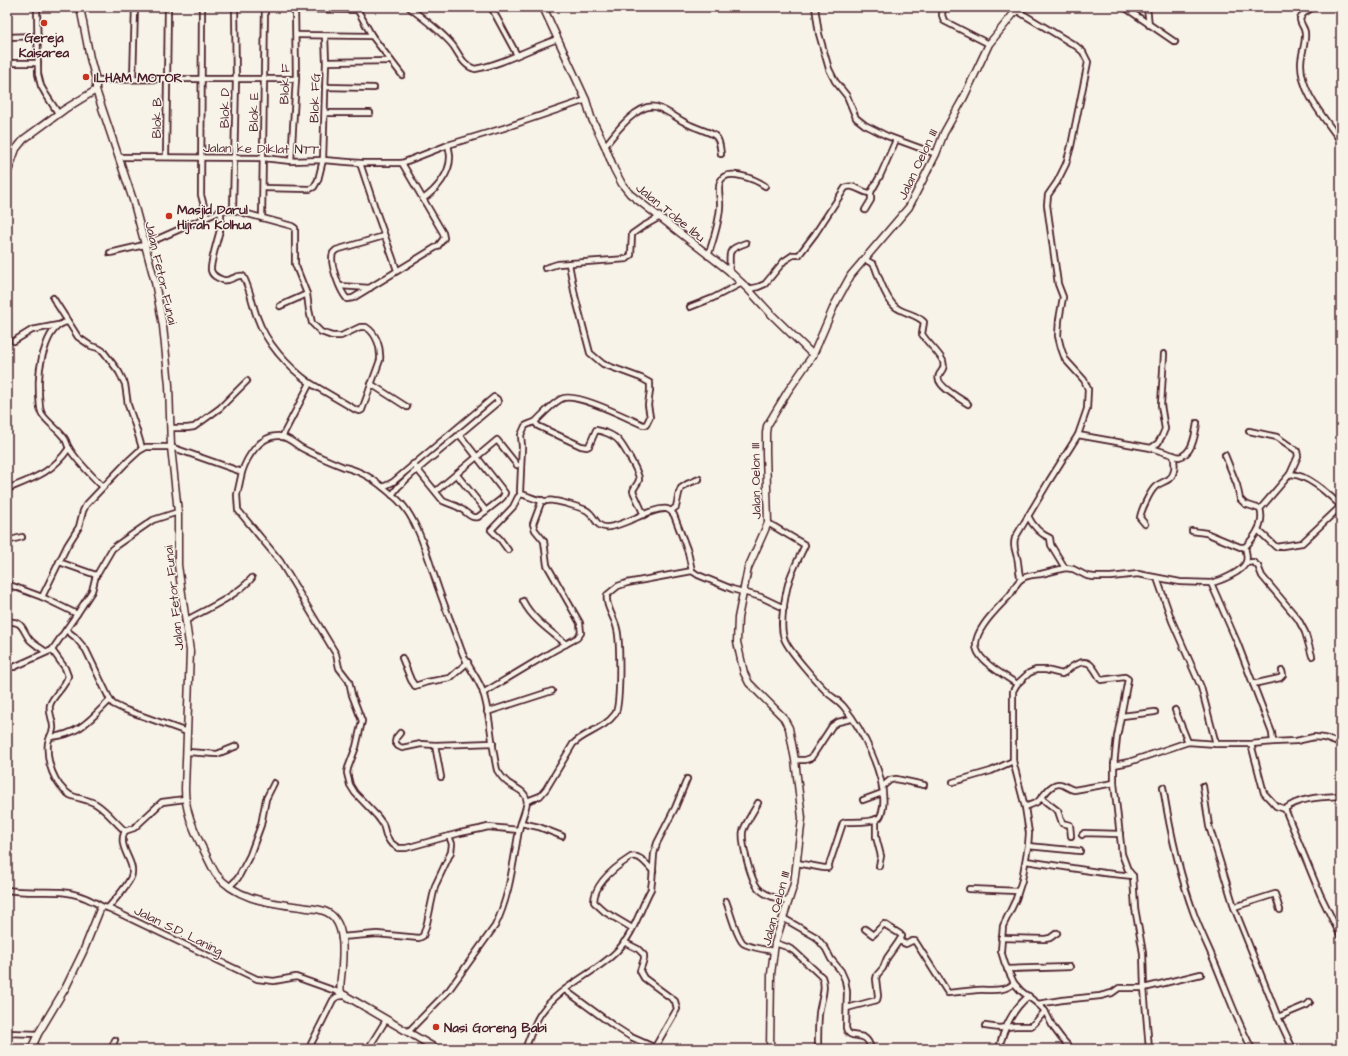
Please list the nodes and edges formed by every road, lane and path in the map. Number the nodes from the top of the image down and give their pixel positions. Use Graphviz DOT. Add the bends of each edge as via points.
graph roads {
  1 [pos="36,7"];
  2 [pos="80,7"];
  3 [pos="134,7"];
  4 [pos="168,7"];
  5 [pos="202,7"];
  6 [pos="235,7"];
  7 [pos="265,7"];
  8 [pos="408,7"];
  9 [pos="491,7"];
  10 [pos="543,7"];
  11 [pos="815,7"];
  12 [pos="943,7"];
  13 [pos="1124,7"];
  14 [pos="1147,7"];
  15 [pos="1313,7"];
  16 [pos="295,8"];
  17 [pos="357,8"];
  18 [pos="1018,8"];
  19 [pos="1149,25"];
  20 [pos="7,31"];
  21 [pos="296,35"];
  22 [pos="38,36"];
  23 [pos="325,36"];
  24 [pos="372,36"];
  25 [pos="7,37"];
  26 [pos="558,39"];
  27 [pos="1175,42"];
  28 [pos="988,44"];
  29 [pos="517,55"];
  30 [pos="390,61"];
  31 [pos="326,62"];
  32 [pos="7,63"];
  33 [pos="38,63"];
  34 [pos="402,75"];
  35 [pos="133,79"];
  36 [pos="168,79"];
  37 [pos="236,79"];
  38 [pos="265,79"];
  39 [pos="296,79"];
  40 [pos="96,80"];
  41 [pos="202,80"];
  42 [pos="325,87"];
  43 [pos="374,88"];
  44 [pos="96,90"];
  45 [pos="586,100"];
  46 [pos="325,113"];
  47 [pos="370,113"];
  48 [pos="58,114"];
  49 [pos="896,140"];
  50 [pos="1341,142"];
  51 [pos="448,145"];
  52 [pos="605,146"];
  53 [pos="721,154"];
  54 [pos="936,154"];
  55 [pos="120,157"];
  56 [pos="166,157"];
  57 [pos="202,157"];
  58 [pos="235,158"];
  59 [pos="263,158"];
  60 [pos="323,160"];
  61 [pos="291,161"];
  62 [pos="402,162"];
  63 [pos="360,163"];
  64 [pos="7,174"];
  65 [pos="765,186"];
  66 [pos="263,188"];
  67 [pos="871,192"];
  68 [pos="423,199"];
  69 [pos="233,210"];
  70 [pos="865,210"];
  71 [pos="221,211"];
  72 [pos="207,217"];
  73 [pos="660,217"];
  74 [pos="262,218"];
  75 [pos="384,236"];
  76 [pos="746,243"];
  77 [pos="144,245"];
  78 [pos="110,253"];
  79 [pos="708,256"];
  80 [pos="864,259"];
  81 [pos="569,264"];
  82 [pos="545,268"];
  83 [pos="397,270"];
  84 [pos="729,271"];
  85 [pos="742,283"];
  86 [pos="340,286"];
  87 [pos="370,288"];
  88 [pos="748,289"];
  89 [pos="307,294"];
  90 [pos="52,298"];
  91 [pos="280,306"];
  92 [pos="690,307"];
  93 [pos="68,322"];
  94 [pos="58,325"];
  95 [pos="14,342"];
  96 [pos="1164,354"];
  97 [pos="813,355"];
  98 [pos="247,381"];
  99 [pos="310,383"];
  100 [pos="371,384"];
  101 [pos="968,404"];
  102 [pos="406,407"];
  103 [pos="535,422"];
  104 [pos="1197,423"];
  105 [pos="170,428"];
  106 [pos="456,429"];
  107 [pos="1249,431"];
  108 [pos="459,434"];
  109 [pos="1078,435"];
  110 [pos="282,436"];
  111 [pos="171,447"];
  112 [pos="69,448"];
  113 [pos="142,448"];
  114 [pos="1151,448"];
  115 [pos="1173,455"];
  116 [pos="1225,455"];
  117 [pos="477,457"];
  118 [pos="413,464"];
  119 [pos="518,465"];
  120 [pos="418,470"];
  121 [pos="242,472"];
  122 [pos="457,474"];
  123 [pos="1290,474"];
  124 [pos="699,479"];
  125 [pos="103,487"];
  126 [pos="383,487"];
  127 [pos="7,489"];
  128 [pos="436,491"];
  129 [pos="521,494"];
  130 [pos="392,495"];
  131 [pos="542,500"];
  132 [pos="1341,506"];
  133 [pos="1260,509"];
  134 [pos="486,511"];
  135 [pos="671,511"];
  136 [pos="178,512"];
  137 [pos="644,515"];
  138 [pos="1028,516"];
  139 [pos="768,523"];
  140 [pos="1145,524"];
  141 [pos="1258,530"];
  142 [pos="1192,531"];
  143 [pos="22,537"];
  144 [pos="7,541"];
  145 [pos="1245,547"];
  146 [pos="508,550"];
  147 [pos="59,562"];
  148 [pos="1246,563"];
  149 [pos="1065,568"];
  150 [pos="692,571"];
  151 [pos="96,575"];
  152 [pos="252,578"];
  153 [pos="1157,578"];
  154 [pos="1021,579"];
  155 [pos="1211,583"];
  156 [pos="7,584"];
  157 [pos="743,593"];
  158 [pos="42,597"];
  159 [pos="523,602"];
  160 [pos="784,608"];
  161 [pos="77,614"];
  162 [pos="185,621"];
  163 [pos="7,622"];
  164 [pos="66,630"];
  165 [pos="566,644"];
  166 [pos="52,650"];
  167 [pos="46,652"];
  168 [pos="1312,656"];
  169 [pos="402,658"];
  170 [pos="468,662"];
  171 [pos="7,666"];
  172 [pos="1282,671"];
  173 [pos="1017,684"];
  174 [pos="1253,684"];
  175 [pos="552,692"];
  176 [pos="483,693"];
  177 [pos="110,700"];
  178 [pos="1175,710"];
  179 [pos="487,712"];
  180 [pos="1155,712"];
  181 [pos="1122,716"];
  182 [pos="851,718"];
  183 [pos="187,732"];
  184 [pos="400,733"];
  185 [pos="50,737"];
  186 [pos="1188,742"];
  187 [pos="1273,742"];
  188 [pos="493,743"];
  189 [pos="1216,744"];
  190 [pos="1251,744"];
  191 [pos="1341,744"];
  192 [pos="236,746"];
  193 [pos="435,746"];
  194 [pos="187,752"];
  195 [pos="795,760"];
  196 [pos="1013,761"];
  197 [pos="1114,765"];
  198 [pos="441,777"];
  199 [pos="687,779"];
  200 [pos="953,782"];
  201 [pos="274,783"];
  202 [pos="1114,783"];
  203 [pos="924,785"];
  204 [pos="1203,786"];
  205 [pos="1163,788"];
  206 [pos="882,790"];
  207 [pos="1341,796"];
  208 [pos="1041,798"];
  209 [pos="185,799"];
  210 [pos="527,800"];
  211 [pos="863,800"];
  212 [pos="758,803"];
  213 [pos="1025,806"];
  214 [pos="1285,809"];
  215 [pos="876,819"];
  216 [pos="521,823"];
  217 [pos="519,830"];
  218 [pos="125,831"];
  219 [pos="1120,834"];
  220 [pos="1082,835"];
  221 [pos="449,836"];
  222 [pos="562,836"];
  223 [pos="1071,836"];
  224 [pos="1028,846"];
  225 [pos="1080,851"];
  226 [pos="1026,861"];
  227 [pos="797,863"];
  228 [pos="879,866"];
  229 [pos="653,870"];
  230 [pos="1133,876"];
  231 [pos="229,887"];
  232 [pos="969,889"];
  233 [pos="7,890"];
  234 [pos="1018,891"];
  235 [pos="726,901"];
  236 [pos="788,902"];
  237 [pos="101,907"];
  238 [pos="1234,907"];
  239 [pos="108,908"];
  240 [pos="1280,910"];
  241 [pos="783,918"];
  242 [pos="632,928"];
  243 [pos="865,929"];
  244 [pos="1058,933"];
  245 [pos="1341,935"];
  246 [pos="341,937"];
  247 [pos="1001,938"];
  248 [pos="624,942"];
  249 [pos="899,942"];
  250 [pos="775,943"];
  251 [pos="774,951"];
  252 [pos="1070,967"];
  253 [pos="1007,969"];
  254 [pos="1201,974"];
  255 [pos="1014,983"];
  256 [pos="1144,988"];
  257 [pos="565,990"];
  258 [pos="344,995"];
  259 [pos="1029,996"];
  260 [pos="1310,1002"];
  261 [pos="1038,1004"];
  262 [pos="847,1008"];
  263 [pos="1045,1011"];
  264 [pos="1278,1017"];
  265 [pos="386,1020"];
  266 [pos="985,1026"];
  267 [pos="1006,1027"];
  268 [pos="408,1032"];
  269 [pos="7,1033"];
  270 [pos="38,1034"];
  271 [pos="115,1040"];
  272 [pos="657,1048"];
  273 [pos="31,1049"];
  274 [pos="111,1049"];
  275 [pos="310,1049"];
  276 [pos="368,1049"];
  277 [pos="437,1049"];
  278 [pos="525,1049"];
  279 [pos="770,1049"];
  280 [pos="818,1049"];
  281 [pos="871,1049"];
  282 [pos="999,1049"];
  283 [pos="1071,1049"];
  284 [pos="1149,1049"];
  285 [pos="1252,1049"];
  286 [pos="1293,1049"];
  1 -- 22 [label="street"];
  2 -- 40 [label="street, Jalan Fetor Funai"];
  3 -- 35 [label="street"];
  4 -- 36 [label="street, Blok B"];
  5 -- 41 [label="street"];
  6 -- 37 [label="street, Blok D"];
  7 -- 38 [label="street, Blok E"];
  8 -- 29 [label="street" via="447,39 466,65 472,68 481,68"];
  9 -- 29 [label="street"];
  10 -- 26 [label="street, Jalan Tobe Ibu"];
  11 -- 49 [label="street" via="819,34 829,69 847,96 854,113 860,122"];
  12 -- 28 [label="street" via="944,21"];
  13 -- 19 [label="street"];
  14 -- 19 [label="street"];
  15 -- 50 [label="street" via="1303,14 1300,21 1305,31 1301,63 1303,80"];
  16 -- 17 [label="street"];
  16 -- 21 [label="street, Blok F"];
  17 -- 24 [label="street"];
  18 -- 28 [label="street, Jalan Oelon III"];
  18 -- 109 [label="street" via="1076,46 1088,62 1066,164 1048,195 1047,205 1058,284 1064,297 1058,336 1065,359 1082,376 1088,389 1087,409"];
  19 -- 27 [label="street"];
  20 -- 25 [label="street"];
  21 -- 23 [label="street"];
  21 -- 39 [label="street, Blok F"];
  22 -- 25 [label="street"];
  22 -- 33 [label="street"];
  23 -- 24 [label="street"];
  23 -- 31 [label="street, Blok FG"];
  24 -- 30 [label="street"];
  26 -- 29 [label="street"];
  26 -- 45 [label="street, Jalan Tobe Ibu"];
  28 -- 54 [label="street, Jalan Oelon III"];
  30 -- 31 [label="street"];
  30 -- 34 [label="street"];
  31 -- 42 [label="street, Blok FG"];
  32 -- 33 [label="street"];
  33 -- 48 [label="street" via="41,86"];
  35 -- 36 [label="street"];
  35 -- 40 [label="street"];
  36 -- 41 [label="street"];
  36 -- 56 [label="street, Blok B"];
  37 -- 38 [label="street"];
  37 -- 41 [label="street"];
  37 -- 58 [label="street, Blok D"];
  38 -- 39 [label="street"];
  38 -- 59 [label="street, Blok E"];
  39 -- 61 [label="street, Blok F"];
  40 -- 44 [label="street, Jalan Fetor Funai"];
  41 -- 57 [label="street"];
  42 -- 43 [label="street"];
  42 -- 46 [label="street, Blok FG"];
  44 -- 48 [label="street"];
  44 -- 55 [label="street, Jalan Fetor Funai"];
  45 -- 51 [label="street, Jalan ke Diklat NTT"];
  45 -- 52 [label="street, Jalan Tobe Ibu"];
  46 -- 47 [label="street"];
  46 -- 60 [label="street, Blok FG"];
  48 -- 64 [label="street" via="21,142"];
  49 -- 54 [label="street"];
  49 -- 67 [label="street"];
  51 -- 62 [label="street, Jalan ke Diklat NTT"];
  51 -- 68 [label="street" via="450,157 446,172 431,194"];
  52 -- 53 [label="street" via="630,118 645,107 654,106 684,123 714,135 720,144"];
  52 -- 73 [label="street, Jalan Tobe Ibu" via="614,169 626,189"];
  54 -- 80 [label="street, Jalan Oelon III" via="905,213"];
  55 -- 56 [label="street, Jalan ke Diklat NTT"];
  55 -- 77 [label="street, Jalan Fetor Funai"];
  56 -- 57 [label="street, Jalan ke Diklat NTT"];
  57 -- 58 [label="street, Jalan ke Diklat NTT"];
  57 -- 72 [label="street" via="201,195"];
  58 -- 59 [label="street, Jalan ke Diklat NTT"];
  58 -- 69 [label="street, Blok D"];
  59 -- 61 [label="street, Jalan ke Diklat NTT"];
  59 -- 66 [label="street, Blok E"];
  60 -- 61 [label="street, Jalan ke Diklat NTT"];
  60 -- 63 [label="street, Jalan ke Diklat NTT"];
  60 -- 66 [label="street, Blok FG" via="318,180 312,188"];
  62 -- 63 [label="street, Jalan ke Diklat NTT"];
  62 -- 68 [label="street"];
  63 -- 75 [label="street"];
  65 -- 79 [label="street" via="738,175 725,176 721,180 720,207"];
  66 -- 74 [label="street, Blok E"];
  67 -- 70 [label="street" via="871,200"];
  67 -- 88 [label="street" via="863,192 852,186 845,188 799,256 793,255 784,261 763,286"];
  68 -- 83 [label="street" via="444,238 438,246"];
  69 -- 71 [label="street"];
  69 -- 74 [label="street"];
  71 -- 72 [label="street"];
  71 -- 99 [label="street" via="212,272 216,277 227,281 241,275 244,277 256,316 267,339 298,375"];
  72 -- 77 [label="street"];
  73 -- 79 [label="street, Jalan Tobe Ibu"];
  73 -- 81 [label="street" via="632,234 631,255 627,259"];
  74 -- 89 [label="street" via="295,228 295,264"];
  75 -- 83 [label="street"];
  75 -- 86 [label="street" via="332,253"];
  76 -- 84 [label="street" via="730,251"];
  77 -- 78 [label="street"];
  77 -- 105 [label="street, Jalan Fetor Funai" via="155,282 163,326"];
  79 -- 84 [label="street, Jalan Tobe Ibu"];
  80 -- 97 [label="street, Jalan Oelon III" via="841,293"];
  80 -- 101 [label="street" via="875,267 892,304 924,322 922,334 944,365 938,381"];
  81 -- 82 [label="street"];
  81 -- 103 [label="street" via="590,353 603,364 649,382 650,420 643,425 610,410 566,397"];
  83 -- 87 [label="street"];
  84 -- 85 [label="street, Jalan Tobe Ibu"];
  85 -- 88 [label="street, Jalan Tobe Ibu"];
  85 -- 92 [label="street"];
  86 -- 87 [label="street"];
  86 -- 87 [label="street" via="344,297 349,300"];
  88 -- 97 [label="street, Jalan Tobe Ibu"];
  89 -- 91 [label="street"];
  89 -- 100 [label="street" via="311,320 321,332 328,336 338,336 363,327 372,332 377,340 380,360"];
  90 -- 93 [label="street"];
  93 -- 94 [label="street"];
  93 -- 113 [label="street" via="78,337 103,351 118,372 125,384 130,413"];
  94 -- 95 [label="street" via="32,330"];
  94 -- 112 [label="street" via="42,357 38,388 41,413 64,438"];
  96 -- 114 [label="street" via="1161,405 1165,429 1158,443"];
  97 -- 139 [label="street, Jalan Oelon III" via="767,426"];
  98 -- 105 [label="street" via="220,408 194,427"];
  99 -- 100 [label="street" via="360,411"];
  99 -- 110 [label="street"];
  100 -- 102 [label="street"];
  103 -- 129 [label="street" via="525,426 521,434"];
  103 -- 137 [label="street" via="538,426 581,446 589,446 596,430 619,441 638,476 633,492"];
  104 -- 115 [label="street" via="1193,441 1186,454 1179,457"];
  105 -- 111 [label="street, Jalan Fetor Funai"];
  106 -- 108 [label="street" via="455,434"];
  106 -- 108 [label="street" via="494,398 497,399 498,402"];
  106 -- 118 [label="street"];
  107 -- 123 [label="street" via="1277,437 1297,451 1298,456"];
  108 -- 117 [label="street"];
  108 -- 120 [label="street"];
  109 -- 114 [label="street"];
  109 -- 138 [label="street"];
  110 -- 121 [label="street" via="264,440 254,450"];
  110 -- 126 [label="street" via="314,454 366,475"];
  111 -- 113 [label="street"];
  111 -- 121 [label="street"];
  111 -- 136 [label="street, Jalan Fetor Funai"];
  112 -- 125 [label="street"];
  112 -- 127 [label="street" via="44,473"];
  113 -- 125 [label="street"];
  114 -- 115 [label="street"];
  115 -- 140 [label="street" via="1175,461 1172,476 1156,486 1143,510 1140,518"];
  116 -- 133 [label="street" via="1240,499 1243,503"];
  117 -- 119 [label="street" via="497,440"];
  117 -- 122 [label="street"];
  117 -- 134 [label="street" via="505,493"];
  118 -- 120 [label="street"];
  118 -- 126 [label="street" via="393,482"];
  120 -- 128 [label="street"];
  120 -- 130 [label="street" via="398,486"];
  121 -- 221 [label="street" via="237,495 238,510 286,569 336,654 339,668 349,681 362,721 348,768 352,789 380,820 390,842 398,848"];
  122 -- 128 [label="street"];
  122 -- 134 [label="street"];
  123 -- 132 [label="street" via="1319,486"];
  123 -- 133 [label="street"];
  124 -- 135 [label="street" via="681,488 676,506"];
  125 -- 147 [label="street" via="84,508 79,527"];
  126 -- 130 [label="street"];
  128 -- 134 [label="street" via="443,501 461,508 474,518"];
  129 -- 131 [label="street"];
  129 -- 146 [label="street" via="513,507 491,530"];
  130 -- 170 [label="street" via="414,521"];
  131 -- 137 [label="street" via="585,509 599,525 608,527"];
  131 -- 165 [label="street" via="533,524 534,528 544,541 547,565 580,622 580,635"];
  132 -- 141 [label="street" via="1302,543 1276,547"];
  133 -- 141 [label="street"];
  135 -- 137 [label="street" via="661,509"];
  135 -- 150 [label="street" via="688,552"];
  136 -- 151 [label="street" via="153,520 117,545"];
  136 -- 162 [label="street, Jalan Fetor Funai" via="178,566"];
  138 -- 149 [label="street" via="1040,533 1050,538 1051,545"];
  138 -- 154 [label="street" via="1013,544"];
  139 -- 157 [label="street, Jalan Oelon III" via="750,562"];
  139 -- 160 [label="street" via="805,545 790,579"];
  141 -- 145 [label="street"];
  142 -- 145 [label="street" via="1206,533"];
  143 -- 144 [label="street"];
  145 -- 148 [label="street"];
  147 -- 151 [label="street"];
  147 -- 158 [label="street"];
  148 -- 155 [label="street" via="1231,575"];
  148 -- 168 [label="street" via="1253,562 1258,566 1262,576 1298,620 1305,632"];
  149 -- 153 [label="street" via="1094,577 1138,574"];
  149 -- 154 [label="street"];
  150 -- 157 [label="street"];
  150 -- 210 [label="street" via="627,583 618,586 607,595 617,629 619,666 616,713 604,724 577,740 546,789 540,796"];
  151 -- 161 [label="street" via="92,592"];
  152 -- 162 [label="street" via="233,594"];
  153 -- 155 [label="street"];
  153 -- 189 [label="street" via="1172,621 1201,688"];
  154 -- 173 [label="street" via="983,626 975,644 982,658"];
  155 -- 174 [label="street"];
  156 -- 158 [label="street"];
  157 -- 160 [label="street" via="761,597"];
  157 -- 195 [label="street, Jalan Oelon III" via="737,635 744,672 749,683 787,723"];
  158 -- 161 [label="street"];
  159 -- 165 [label="street" via="533,616"];
  160 -- 182 [label="street" via="784,641"];
  161 -- 164 [label="street"];
  162 -- 183 [label="street, Jalan Fetor Funai" via="190,658"];
  163 -- 167 [label="street" via="20,624 29,639"];
  164 -- 166 [label="street"];
  164 -- 177 [label="street" via="79,640 86,650"];
  165 -- 176 [label="street"];
  166 -- 167 [label="street"];
  166 -- 185 [label="street" via="68,676 50,705 53,725"];
  167 -- 171 [label="street" via="14,667"];
  169 -- 170 [label="street" via="415,686 450,678"];
  170 -- 176 [label="street"];
  172 -- 174 [label="street" via="1283,675 1280,678"];
  173 -- 181 [label="street" via="1036,670 1062,674 1078,663 1088,663 1101,680 1127,678"];
  173 -- 196 [label="street" via="1013,695"];
  174 -- 187 [label="street" via="1269,723"];
  175 -- 179 [label="street"];
  176 -- 179 [label="street"];
  177 -- 183 [label="street" via="123,709"];
  177 -- 185 [label="street" via="78,730"];
  178 -- 186 [label="street"];
  179 -- 188 [label="street"];
  180 -- 181 [label="street"];
  181 -- 197 [label="street"];
  182 -- 195 [label="street" via="832,726 811,758"];
  182 -- 206 [label="street" via="868,746"];
  183 -- 194 [label="street, Jalan Fetor Funai"];
  184 -- 193 [label="street" via="395,742 402,748 421,744"];
  185 -- 218 [label="street" via="48,742 52,774 59,784 68,794 97,804"];
  186 -- 189 [label="street"];
  186 -- 197 [label="street"];
  187 -- 190 [label="street"];
  187 -- 191 [label="street" via="1314,737"];
  188 -- 193 [label="street"];
  188 -- 210 [label="street" via="497,770 509,784 524,793"];
  189 -- 190 [label="street"];
  190 -- 214 [label="street" via="1264,793 1276,806"];
  192 -- 194 [label="street" via="217,754"];
  193 -- 198 [label="street"];
  194 -- 209 [label="street, Jalan Fetor Funai"];
  195 -- 227 [label="street, Jalan Oelon III" via="802,818"];
  196 -- 200 [label="street" via="991,771"];
  196 -- 213 [label="street"];
  197 -- 202 [label="street"];
  199 -- 229 [label="street" via="657,843"];
  201 -- 231 [label="street" via="266,800 262,825 250,855 238,878"];
  202 -- 208 [label="street" via="1074,790 1059,784"];
  202 -- 219 [label="street"];
  203 -- 206 [label="street" via="896,779 890,780"];
  204 -- 238 [label="street" via="1210,826"];
  205 -- 285 [label="street" via="1174,845 1195,915 1236,1017"];
  206 -- 211 [label="street"];
  206 -- 215 [label="street" via="882,813"];
  207 -- 214 [label="street" via="1301,800"];
  208 -- 213 [label="street" via="1038,802"];
  208 -- 223 [label="street" via="1058,811 1062,823 1070,825"];
  209 -- 218 [label="street" via="162,802 134,828"];
  209 -- 231 [label="street, Jalan Fetor Funai" via="190,820 207,857 216,873"];
  210 -- 216 [label="street"];
  212 -- 236 [label="street" via="743,831 744,846 753,879 762,892"];
  213 -- 224 [label="street"];
  214 -- 245 [label="street" via="1320,894"];
  215 -- 227 [label="street" via="843,823 828,868"];
  215 -- 228 [label="street" via="876,837 881,856"];
  216 -- 217 [label="street"];
  216 -- 222 [label="street" via="539,826"];
  217 -- 221 [label="street" via="488,827"];
  217 -- 268 [label="street" via="510,881 495,926 449,990"];
  218 -- 239 [label="street" via="122,838 132,873"];
  219 -- 220 [label="street"];
  219 -- 230 [label="street" via="1125,865"];
  221 -- 246 [label="street" via="451,852 435,886 423,936 419,938 377,934"];
  224 -- 225 [label="street"];
  224 -- 226 [label="street"];
  226 -- 230 [label="street"];
  226 -- 234 [label="street"];
  227 -- 236 [label="street, Jalan Oelon III"];
  229 -- 242 [label="street" via="651,889"];
  229 -- 242 [label="street" via="635,856 607,876 595,895 594,902 599,908"];
  230 -- 256 [label="street" via="1135,908 1143,953"];
  231 -- 246 [label="street, Jalan Fetor Funai" via="259,900 326,912 336,920"];
  232 -- 234 [label="street"];
  233 -- 237 [label="street, Jalan S.D. Laning" via="61,892 95,902"];
  234 -- 247 [label="street" via="1004,920"];
  235 -- 251 [label="street" via="743,942"];
  236 -- 241 [label="street, Jalan Oelon III"];
  237 -- 239 [label="street, Jalan S.D. Laning"];
  237 -- 270 [label="street" via="66,987"];
  238 -- 240 [label="street" via="1275,894"];
  238 -- 264 [label="street"];
  239 -- 258 [label="street, Jalan S.D. Laning" via="257,979 274,981 296,977"];
  241 -- 250 [label="street, Jalan Oelon III"];
  241 -- 262 [label="street" via="816,937 826,949 845,980"];
  242 -- 248 [label="street"];
  243 -- 249 [label="street" via="873,935 884,924 902,936"];
  244 -- 247 [label="street" via="1045,939"];
  246 -- 258 [label="street, Jalan Fetor Funai" via="340,988"];
  247 -- 253 [label="street" via="1002,958"];
  248 -- 257 [label="street" via="617,952"];
  248 -- 272 [label="street" via="644,955 640,970 644,978 677,1005"];
  249 -- 255 [label="street" via="906,944 914,941 948,993 996,990"];
  249 -- 262 [label="street" via="877,975 877,1000"];
  250 -- 251 [label="street, Jalan Oelon III"];
  250 -- 280 [label="street" via="794,951 822,977 824,988 819,1015"];
  251 -- 279 [label="street, Jalan Oelon III" via="771,974"];
  252 -- 253 [label="street"];
  253 -- 255 [label="street"];
  254 -- 256 [label="street"];
  255 -- 259 [label="street"];
  256 -- 261 [label="street" via="1120,988 1112,994"];
  256 -- 284 [label="street"];
  257 -- 272 [label="street" via="631,1037"];
  257 -- 278 [label="street" via="542,1012"];
  258 -- 265 [label="street"];
  258 -- 275 [label="street" via="333,1000"];
  259 -- 261 [label="street"];
  259 -- 267 [label="street"];
  260 -- 264 [label="street"];
  261 -- 263 [label="street"];
  262 -- 281 [label="street" via="848,1032 868,1039"];
  263 -- 267 [label="street" via="1031,1026"];
  263 -- 283 [label="street" via="1053,1027"];
  264 -- 286 [label="street"];
  265 -- 268 [label="street"];
  265 -- 276 [label="street"];
  266 -- 267 [label="street"];
  267 -- 282 [label="street"];
  268 -- 277 [label="street"];
  269 -- 270 [label="street"];
  270 -- 273 [label="street"];
  271 -- 274 [label="street"];
}
